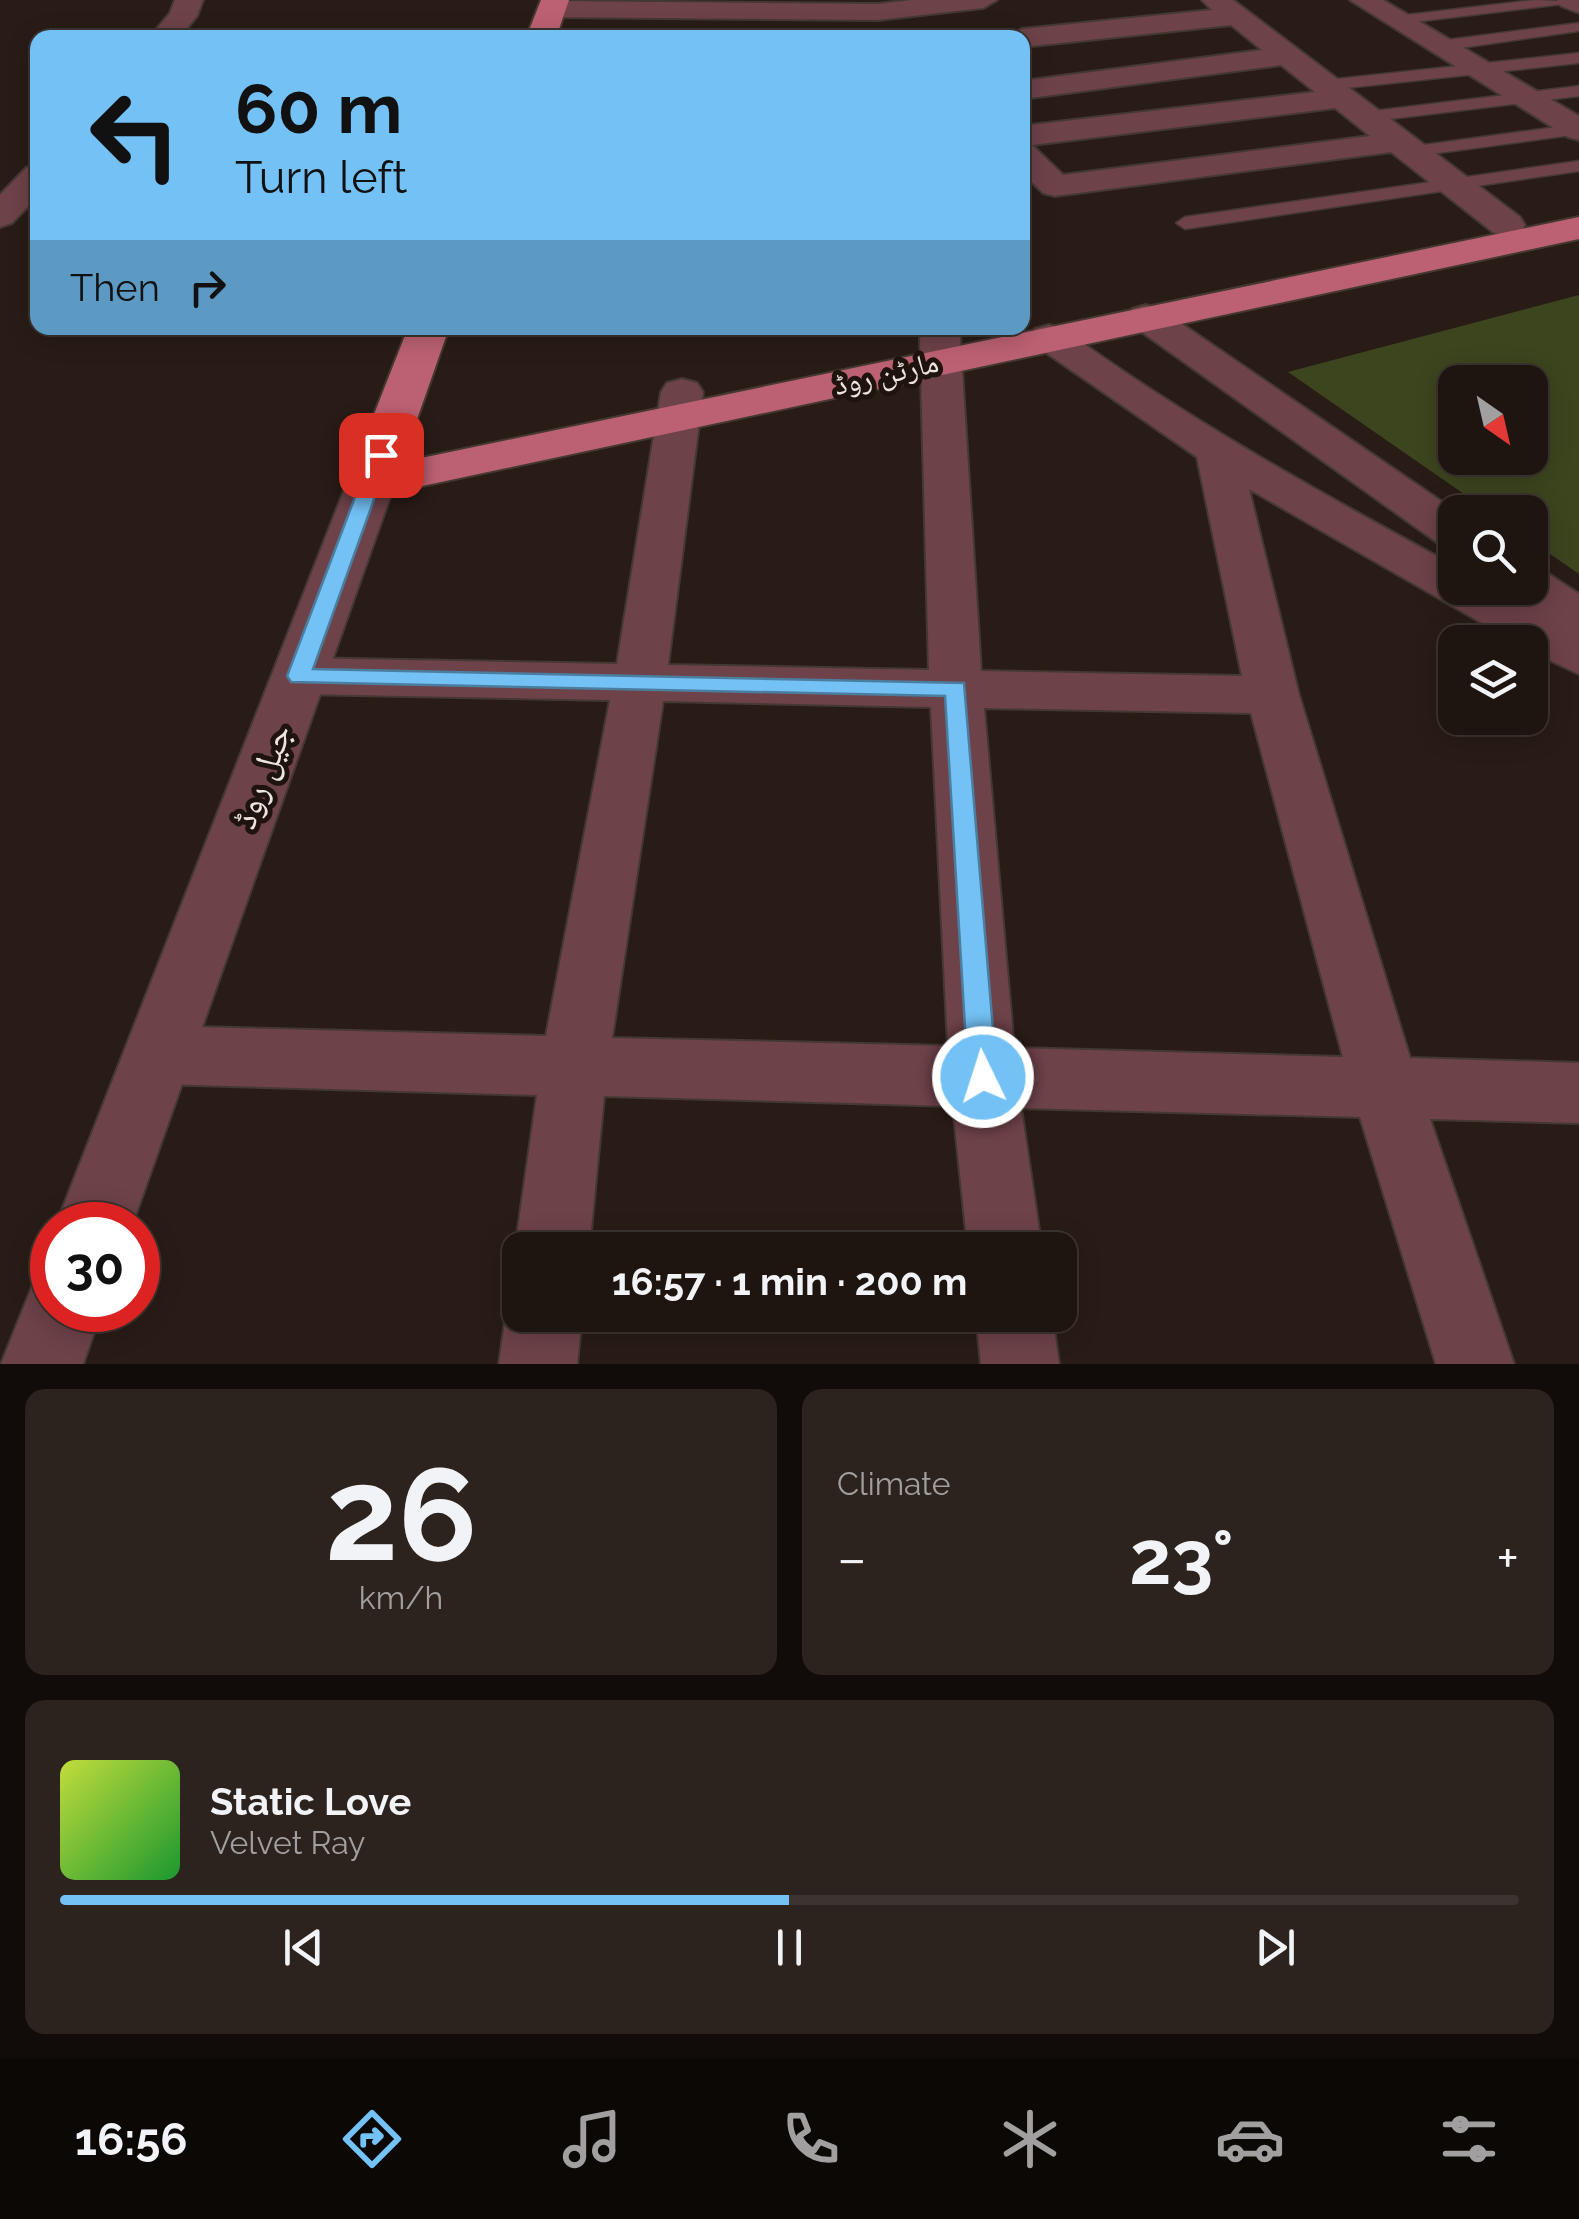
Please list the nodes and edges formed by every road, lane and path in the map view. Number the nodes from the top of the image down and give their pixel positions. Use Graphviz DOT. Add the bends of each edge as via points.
graph roads {
  1 [pos="189,0"];
  2 [pos="983,0"];
  3 [pos="1364,0"];
  4 [pos="1574,1"];
  5 [pos="555,4"];
  6 [pos="1226,8"];
  7 [pos="878,16"];
  8 [pos="1398,20"];
  9 [pos="1579,27"];
  10 [pos="170,30"];
  11 [pos="544,30"];
  12 [pos="1030,37"];
  13 [pos="1440,46"];
  14 [pos="1288,55"];
  15 [pos="1579,58"];
  16 [pos="1482,71"];
  17 [pos="1030,89"];
  18 [pos="1579,91"];
  19 [pos="1526,98"];
  20 [pos="1345,100"];
  21 [pos="1579,130"];
  22 [pos="1030,135"];
  23 [pos="1402,147"];
  24 [pos="1030,160"];
  25 [pos="1579,166"];
  26 [pos="30,184"];
  27 [pos="1453,185"];
  28 [pos="1579,211"];
  29 [pos="0,216"];
  30 [pos="1185,222"];
  31 [pos="1508,225"];
  32 [pos="1579,228"];
  33 [pos="1146,317"];
  34 [pos="1036,329"];
  35 [pos="425,335"];
  36 [pos="1000,335"];
  37 [pos="958,342"];
  38 [pos="682,405"];
  39 [pos="1218,454"];
  40 [pos="376,469"];
  41 [pos="1438,520"];
  42 [pos="1438,577"];
  43 [pos="1548,596"];
  44 [pos="1488,605"];
  45 [pos="1579,617"];
  46 [pos="1579,656"];
  47 [pos="299,676"];
  48 [pos="640,682"];
  49 [pos="956,688"];
  50 [pos="1273,695"];
  51 [pos="157,1055"];
  52 [pos="574,1066"];
  53 [pos="983,1077"];
  54 [pos="1385,1088"];
  55 [pos="1579,1093"];
  56 [pos="103,1202"];
  57 [pos="554,1232"];
  58 [pos="1003,1232"];
  59 [pos="54,1332"];
  60 [pos="542,1332"];
  61 [pos="1016,1332"];
  62 [pos="42,1364"];
  63 [pos="538,1364"];
  64 [pos="1020,1364"];
  65 [pos="1475,1364"];
  1 -- 10 [label="street"];
  2 -- 7 [label="street"];
  3 -- 8 [label="street"];
  4 -- 8 [label="lane"];
  5 -- 7 [label="street"];
  5 -- 11 [label="main road"];
  6 -- 12 [label="street"];
  6 -- 14 [label="street"];
  8 -- 13 [label="street"];
  9 -- 13 [label="lane"];
  13 -- 16 [label="street"];
  14 -- 17 [label="street"];
  14 -- 20 [label="street"];
  15 -- 16 [label="lane"];
  16 -- 19 [label="street"];
  16 -- 20 [label="lane"];
  18 -- 19 [label="lane"];
  19 -- 20 [label="lane"];
  19 -- 21 [label="street"];
  20 -- 22 [label="street"];
  20 -- 23 [label="street"];
  21 -- 23 [label="lane"];
  23 -- 24 [label="street" via="1055,186"];
  23 -- 27 [label="street"];
  25 -- 27 [label="lane"];
  26 -- 29 [label="street"];
  27 -- 30 [label="lane"];
  27 -- 31 [label="street"];
  28 -- 31 [label="main road, مارٹن روڈ"];
  31 -- 34 [label="main road, مارٹن روڈ"];
  32 -- 33 [label="main road, مارٹن روڈ"];
  33 -- 34 [label="main road, مارٹن روڈ"];
  33 -- 41 [label="street"];
  34 -- 39 [label="street"];
  35 -- 40 [label="main road, جیل روڈ"];
  36 -- 37 [label="main road, مارٹن روڈ"];
  37 -- 38 [label="main road, مارٹن روڈ"];
  37 -- 49 [label="street"];
  38 -- 40 [label="main road, مارٹن روڈ"];
  38 -- 48 [label="street"];
  39 -- 42 [label="street"];
  39 -- 50 [label="street"];
  40 -- 47 [label="street, جیل روڈ"];
  43 -- 45 [label="street"];
  44 -- 46 [label="street"];
  47 -- 48 [label="street"];
  47 -- 51 [label="street, جیل روڈ"];
  48 -- 49 [label="street"];
  48 -- 52 [label="street"];
  49 -- 50 [label="street"];
  49 -- 53 [label="street"];
  50 -- 54 [label="street"];
  51 -- 52 [label="street"];
  51 -- 56 [label="street, جیل روڈ"];
  52 -- 53 [label="street"];
  52 -- 57 [label="street"];
  53 -- 54 [label="street"];
  53 -- 58 [label="street"];
  54 -- 55 [label="street"];
  54 -- 65 [label="street"];
  59 -- 62 [label="street"];
  60 -- 63 [label="street"];
  61 -- 64 [label="street"];
}
